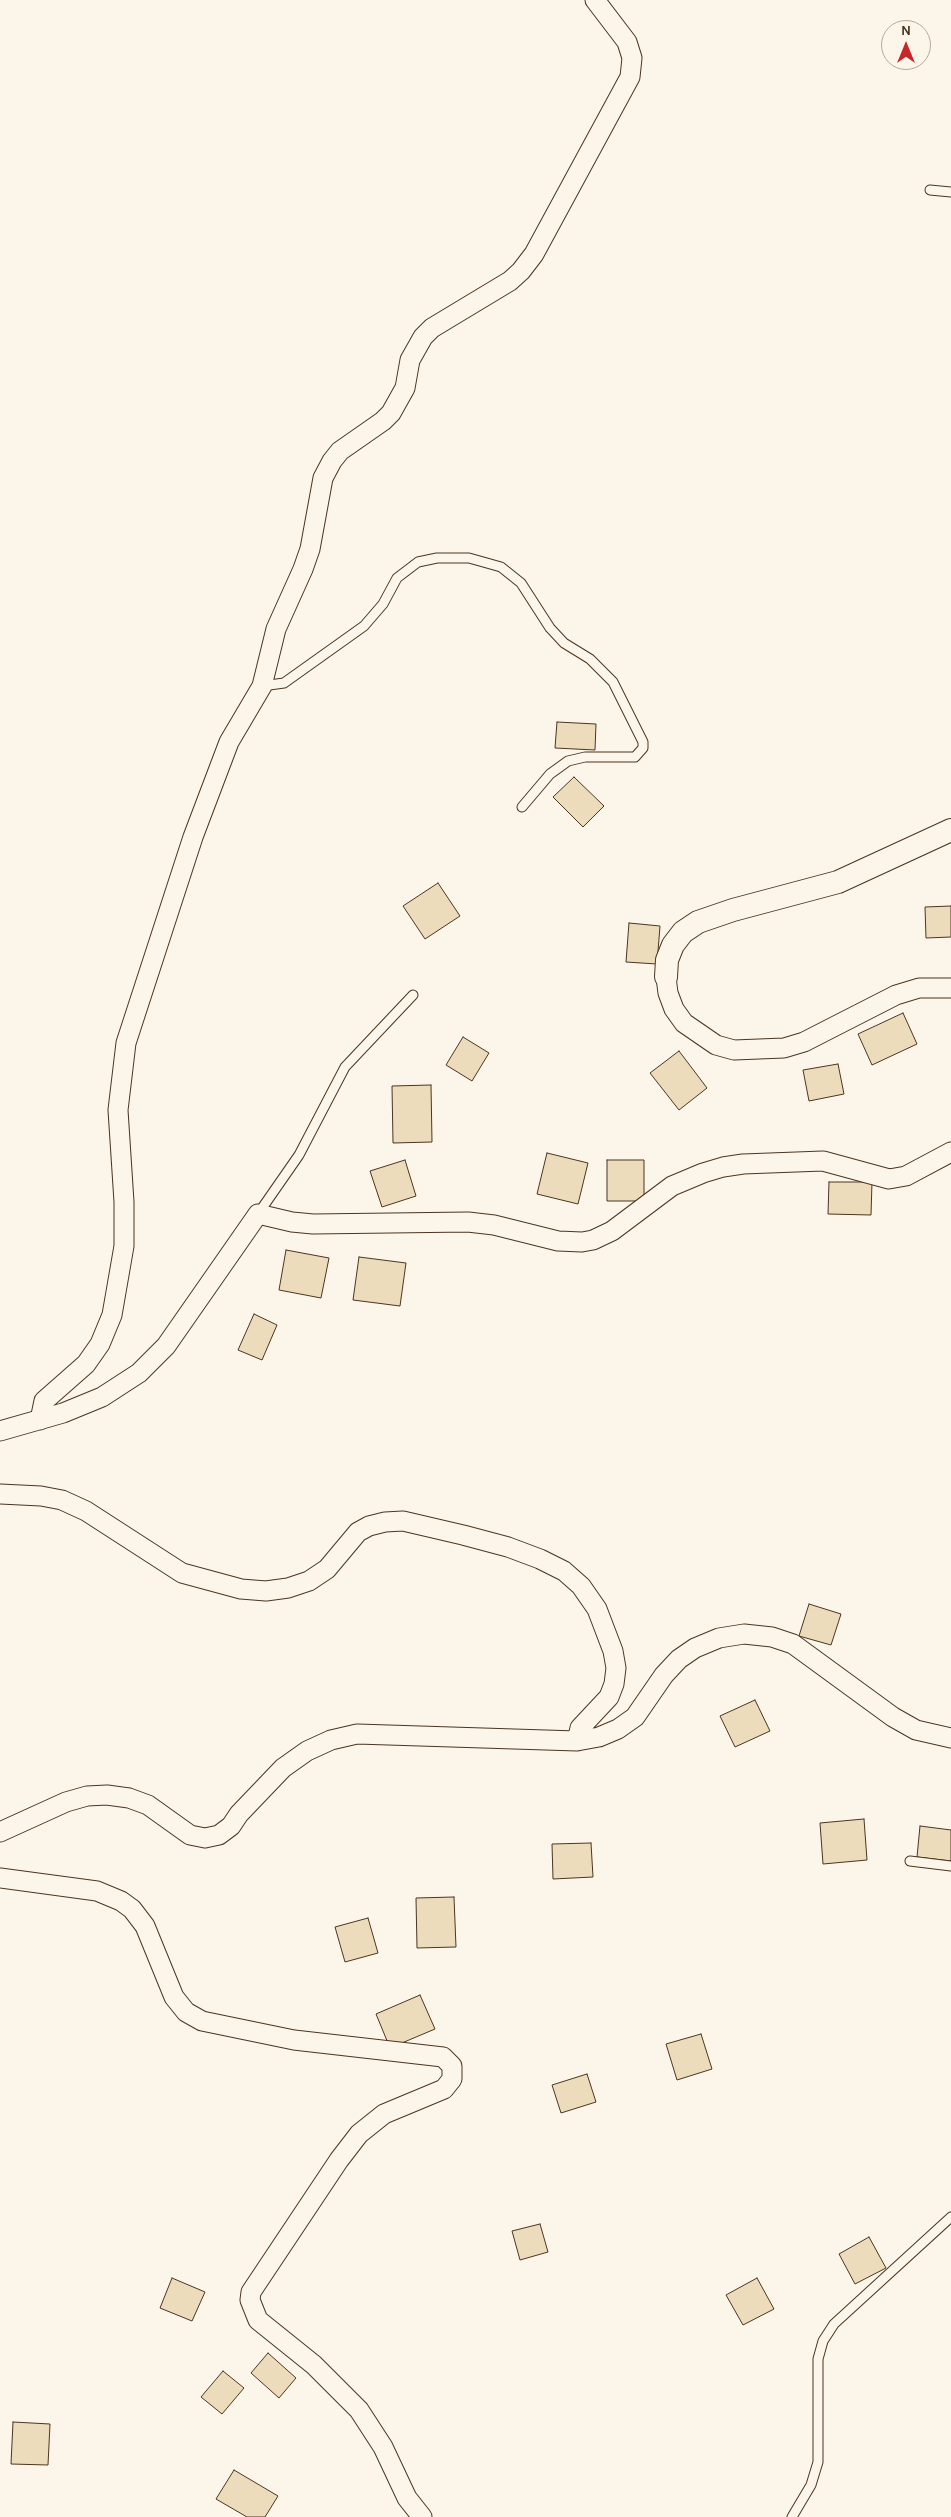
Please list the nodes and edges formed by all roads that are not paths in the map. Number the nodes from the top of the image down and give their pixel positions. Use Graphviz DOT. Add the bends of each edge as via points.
graph roads {
  1 [pos="595,0"];
  2 [pos="930,190"];
  3 [pos="951,192"];
  4 [pos="262,686"];
  5 [pos="522,807"];
  6 [pos="951,830"];
  7 [pos="666,977"];
  8 [pos="951,988"];
  9 [pos="413,995"];
  10 [pos="951,1152"];
  11 [pos="258,1214"];
  12 [pos="40,1420"];
  13 [pos="0,1431"];
  14 [pos="0,1494"];
  15 [pos="951,1738"];
  16 [pos="577,1742"];
  17 [pos="0,1832"];
  18 [pos="910,1861"];
  19 [pos="951,1866"];
  20 [pos="0,1878"];
  21 [pos="951,2217"];
  22 [pos="422,2517"];
  23 [pos="792,2517"];
  1 -- 4 [label="street" via="630,50 632,67 626,86 528,263 510,281 423,336 410,360 405,388 391,412 332,460 323,478 310,549 276,628"];
  2 -- 3 [label="lane"];
  4 -- 5 [label="lane" via="284,683 364,626 380,609 397,578 418,562 437,558 470,558 500,567 521,583 564,644 590,659 613,682 643,742 643,748 635,757 585,757 563,764 550,774"];
  4 -- 12 [label="street" via="229,742 193,837 126,1043 118,1110 124,1246 112,1315 100,1344 86,1364 44,1401"];
  6 -- 7 [label="street" via="838,882 698,922 683,932 673,945 667,960"];
  7 -- 8 [label="street" via="674,1009 684,1023 716,1045 734,1050 784,1048 804,1042 896,995 919,988"];
  9 -- 11 [label="lane" via="345,1067 300,1155"];
  10 -- 11 [label="street" via="906,1176 889,1179 823,1161 723,1167 672,1186 612,1231 582,1242 558,1241 468,1222 312,1224"];
  11 -- 12 [label="street" via="166,1346 139,1373 102,1397"];
  12 -- 13 [label="street"];
  14 -- 16 [label="street" via="62,1500 86,1511 182,1572 241,1589 266,1591 309,1581 327,1569 358,1532 385,1522 403,1521 540,1558 564,1571 581,1586 597,1609 613,1651 614,1684 608,1696 580,1728"];
  15 -- 16 [label="street" via="916,1730 893,1717 793,1644 772,1637 744,1634 719,1638 695,1648 664,1675 635,1717 598,1737"];
  16 -- 17 [label="street" via="357,1734 315,1747 283,1768 231,1826 205,1838 190,1834 148,1805 107,1795 86,1796 66,1802"];
  18 -- 19 [label="lane"];
  20 -- 22 [label="street" via="96,1891 121,1901 145,1926 174,1997 186,2012 202,2021 294,2040 442,2057 452,2066 452,2079 444,2089 384,2114 360,2134 339,2160 251,2292 250,2300 258,2320 314,2365 359,2410 383,2447 407,2498"];
  21 -- 23 [label="lane" via="828,2332 818,2359 818,2462 811,2484"];
}
